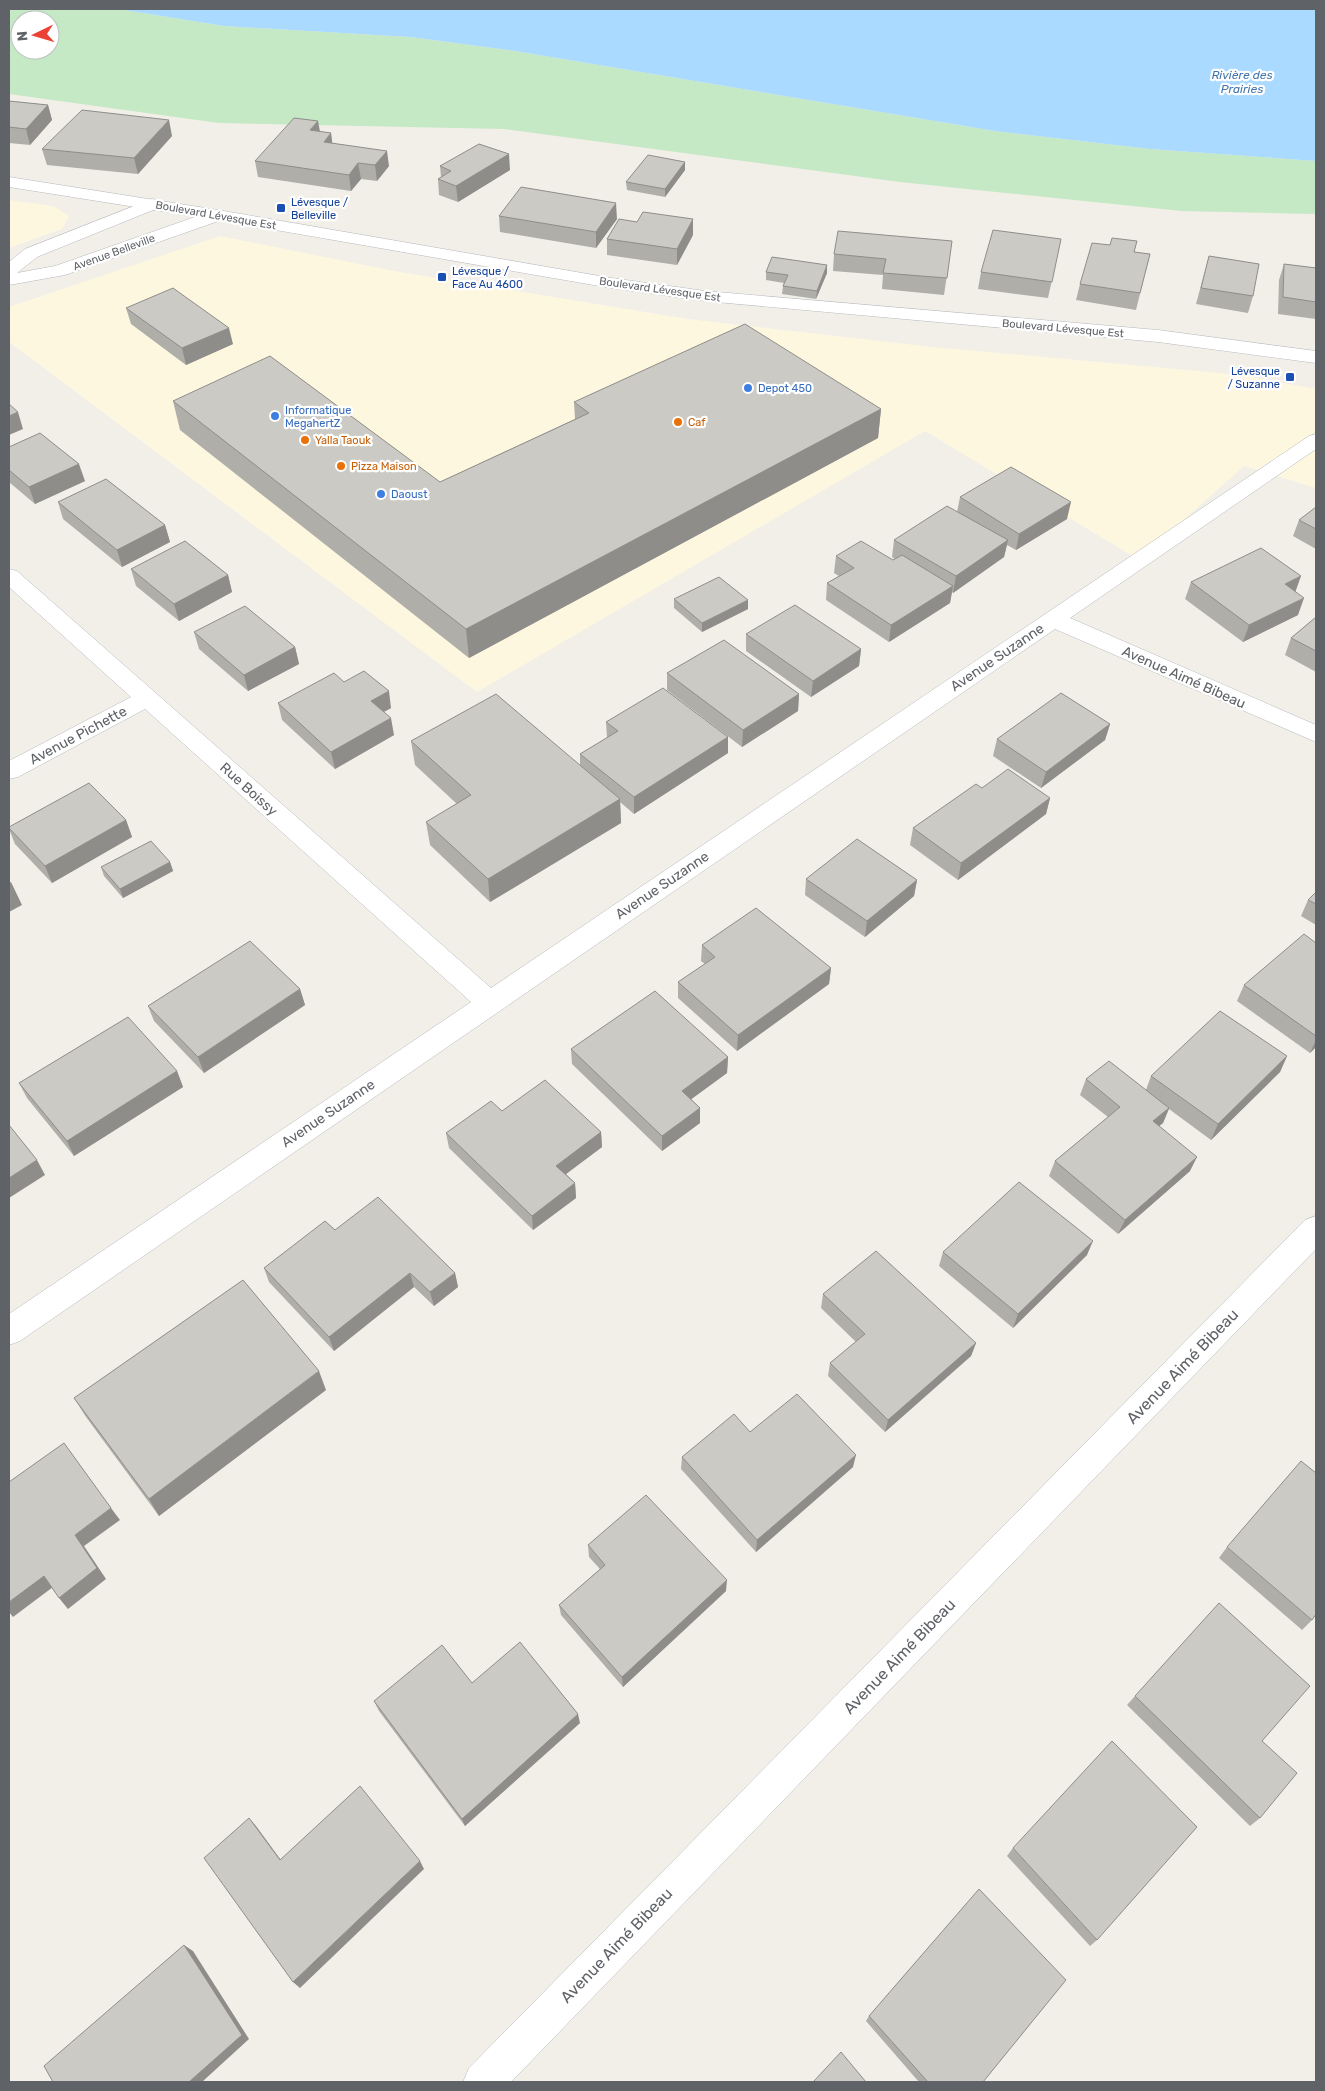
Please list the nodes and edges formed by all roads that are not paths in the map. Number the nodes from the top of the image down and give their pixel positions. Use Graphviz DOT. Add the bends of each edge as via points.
graph roads {
  1 [pos="9,182"];
  2 [pos="152,204"];
  3 [pos="218,215"];
  4 [pos="9,271"];
  5 [pos="9,280"];
  6 [pos="1316,357"];
  7 [pos="1316,440"];
  8 [pos="9,576"];
  9 [pos="1052,619"];
  10 [pos="147,698"];
  11 [pos="1316,734"];
  12 [pos="9,771"];
  13 [pos="490,1002"];
  14 [pos="1316,1229"];
  15 [pos="9,1331"];
  16 [pos="482,2082"];
  1 -- 2 [label="street, Boulevard Lévesque Est"];
  2 -- 3 [label="street, Boulevard Lévesque Est"];
  2 -- 4 [label="street" via="31,252"];
  3 -- 5 [label="street, Avenue Belleville" via="59,271"];
  3 -- 6 [label="street, Boulevard Lévesque Est" via="556,274 705,296 1158,336"];
  7 -- 9 [label="street, Avenue Suzanne"];
  8 -- 10 [label="street, Rue Boissy"];
  9 -- 11 [label="street, Avenue Aimé Bibeau"];
  9 -- 13 [label="street, Avenue Suzanne"];
  10 -- 12 [label="street, Avenue Pichette"];
  10 -- 13 [label="street, Rue Boissy"];
  13 -- 15 [label="street, Avenue Suzanne"];
  14 -- 16 [label="street, Avenue Aimé Bibeau"];
}
